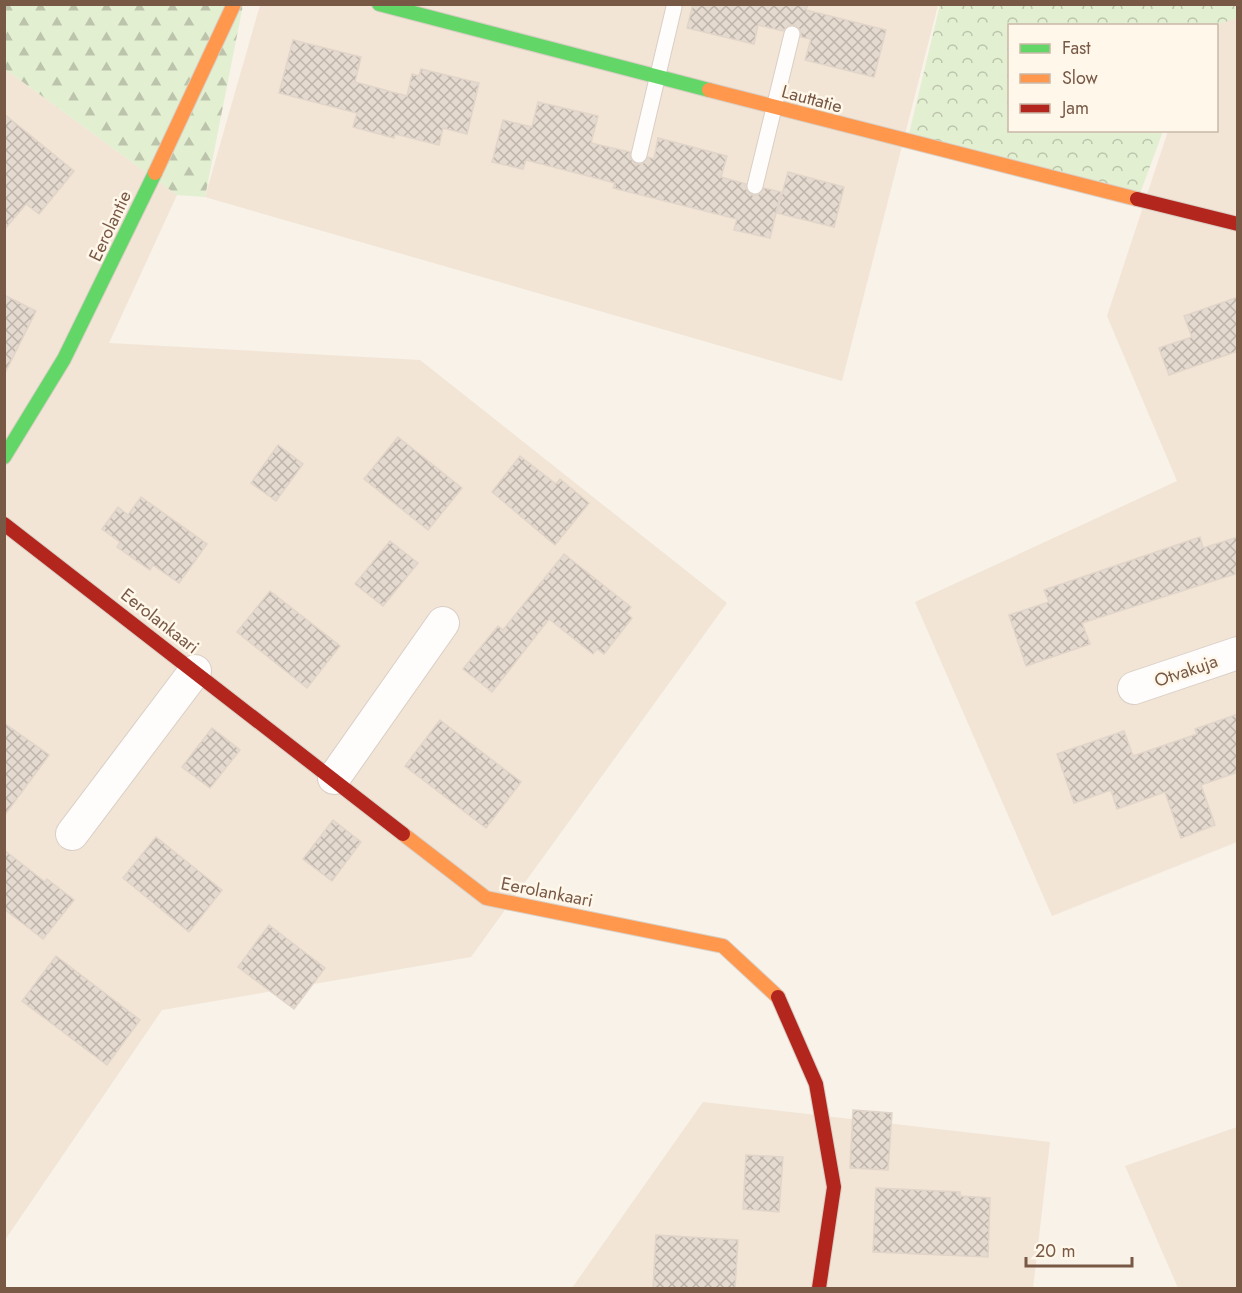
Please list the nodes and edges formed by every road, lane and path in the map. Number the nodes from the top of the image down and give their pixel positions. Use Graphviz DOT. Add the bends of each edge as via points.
graph roads {
  1 [pos="234,4"];
  2 [pos="379,4"];
  3 [pos="674,7"];
  4 [pos="792,34"];
  5 [pos="658,77"];
  6 [pos="775,108"];
  7 [pos="639,155"];
  8 [pos="755,186"];
  9 [pos="1238,224"];
  10 [pos="4,457"];
  11 [pos="4,524"];
  12 [pos="443,623"];
  13 [pos="1238,653"];
  14 [pos="195,671"];
  15 [pos="1134,688"];
  16 [pos="334,778"];
  17 [pos="72,834"];
  18 [pos="819,1288"];
  1 -- 10 [label="street, Eerolantie" via="86,317"];
  2 -- 5 [label="street, Lauttatie"];
  3 -- 5 [label="lane"];
  4 -- 6 [label="lane"];
  5 -- 6 [label="street, Lauttatie"];
  5 -- 7 [label="lane"];
  6 -- 8 [label="lane"];
  6 -- 9 [label="street, Lauttatie"];
  11 -- 14 [label="street, Eerolankaari"];
  12 -- 16 [label="street"];
  13 -- 15 [label="street, Otvakuja"];
  14 -- 16 [label="street, Eerolankaari"];
  14 -- 17 [label="street"];
  16 -- 18 [label="street, Eerolankaari" via="486,898 723,946 780,999 816,1084 834,1187"];
}
